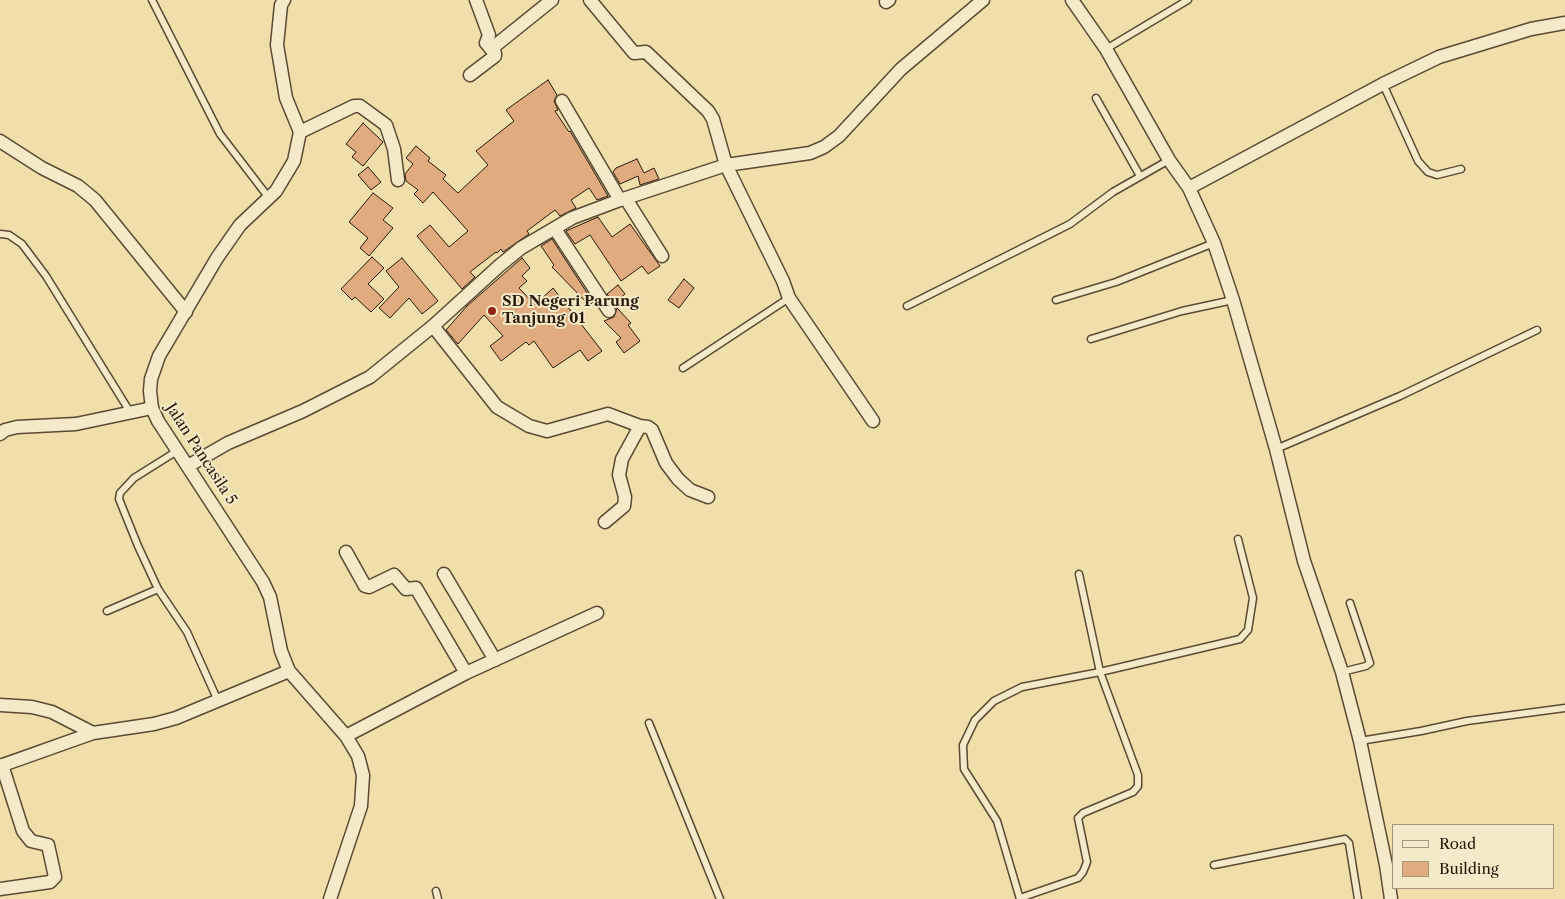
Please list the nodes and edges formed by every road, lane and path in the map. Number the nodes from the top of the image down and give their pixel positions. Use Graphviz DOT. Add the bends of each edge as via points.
graph roads {
  1 [pos="152,0"];
  2 [pos="284,0"];
  3 [pos="476,0"];
  4 [pos="552,0"];
  5 [pos="590,0"];
  6 [pos="983,0"];
  7 [pos="1072,0"];
  8 [pos="1188,0"];
  9 [pos="1565,23"];
  10 [pos="491,49"];
  11 [pos="1106,49"];
  12 [pos="470,75"];
  13 [pos="1383,84"];
  14 [pos="1096,98"];
  15 [pos="562,101"];
  16 [pos="300,132"];
  17 [pos="0,141"];
  18 [pos="1169,160"];
  19 [pos="726,165"];
  20 [pos="1461,169"];
  21 [pos="1140,176"];
  22 [pos="398,180"];
  23 [pos="1189,188"];
  24 [pos="269,198"];
  25 [pos="623,199"];
  26 [pos="555,229"];
  27 [pos="0,234"];
  28 [pos="1214,243"];
  29 [pos="662,256"];
  30 [pos="789,298"];
  31 [pos="1056,300"];
  32 [pos="1233,300"];
  33 [pos="907,306"];
  34 [pos="609,311"];
  35 [pos="186,312"];
  36 [pos="433,326"];
  37 [pos="1537,330"];
  38 [pos="1091,339"];
  39 [pos="683,368"];
  40 [pos="152,408"];
  41 [pos="130,412"];
  42 [pos="873,421"];
  43 [pos="640,426"];
  44 [pos="0,434"];
  45 [pos="1276,449"];
  46 [pos="177,451"];
  47 [pos="188,466"];
  48 [pos="708,497"];
  49 [pos="605,522"];
  50 [pos="1238,539"];
  51 [pos="346,552"];
  52 [pos="444,574"];
  53 [pos="1080,574"];
  54 [pos="158,589"];
  55 [pos="1350,603"];
  56 [pos="107,611"];
  57 [pos="597,613"];
  58 [pos="495,660"];
  59 [pos="289,671"];
  60 [pos="1100,672"];
  61 [pos="1342,672"];
  62 [pos="466,674"];
  63 [pos="218,702"];
  64 [pos="0,705"];
  65 [pos="1565,708"];
  66 [pos="649,723"];
  67 [pos="93,733"];
  68 [pos="346,736"];
  69 [pos="1360,741"];
  70 [pos="1,765"];
  71 [pos="1214,865"];
  72 [pos="0,889"];
  73 [pos="436,890"];
  74 [pos="1020,898"];
  75 [pos="330,899"];
  76 [pos="438,899"];
  77 [pos="720,899"];
  78 [pos="1358,899"];
  79 [pos="1391,899"];
  1 -- 24 [label="lane" via="220,134"];
  2 -- 16 [label="street" via="277,32 280,72 286,98"];
  3 -- 10 [label="street" via="489,36 486,43"];
  4 -- 10 [label="street"];
  5 -- 19 [label="street" via="634,53 646,52 708,111"];
  6 -- 19 [label="street" via="901,69 839,136 824,147"];
  7 -- 11 [label="street"];
  8 -- 11 [label="lane"];
  9 -- 13 [label="street" via="1439,57"];
  10 -- 12 [label="street" via="495,56"];
  11 -- 18 [label="street"];
  13 -- 20 [label="lane" via="1418,161 1428,172 1437,175"];
  13 -- 23 [label="street"];
  14 -- 21 [label="lane"];
  15 -- 25 [label="street"];
  16 -- 22 [label="street" via="360,106 386,125 394,149"];
  16 -- 24 [label="street, Jalan Pancasila 5" via="294,161"];
  17 -- 35 [label="street" via="78,186 95,200"];
  18 -- 21 [label="lane"];
  18 -- 23 [label="street"];
  19 -- 25 [label="street"];
  19 -- 30 [label="street"];
  21 -- 33 [label="lane" via="1070,224"];
  23 -- 28 [label="street"];
  24 -- 35 [label="street, Jalan Pancasila 5" via="240,225"];
  25 -- 26 [label="street" via="572,218"];
  25 -- 29 [label="street"];
  26 -- 34 [label="street"];
  26 -- 36 [label="street" via="521,248"];
  27 -- 41 [label="lane" via="9,235 22,244 46,276"];
  28 -- 31 [label="lane" via="1116,282"];
  28 -- 32 [label="street"];
  30 -- 39 [label="lane"];
  30 -- 42 [label="street"];
  32 -- 38 [label="lane" via="1182,311"];
  32 -- 45 [label="street"];
  35 -- 40 [label="street, Jalan Pancasila 5" via="159,356 150,379"];
  36 -- 43 [label="street" via="497,408 528,426 547,431 608,414"];
  36 -- 47 [label="street" via="370,377 304,412 228,443"];
  37 -- 45 [label="lane" via="1400,396"];
  40 -- 41 [label="street"];
  40 -- 46 [label="street, Jalan Pancasila 5"];
  41 -- 44 [label="street" via="76,424 17,426"];
  43 -- 48 [label="street" via="652,430 666,464 684,486"];
  43 -- 49 [label="street" via="622,460 619,475 624,506"];
  45 -- 61 [label="street" via="1304,561"];
  46 -- 47 [label="street, Jalan Pancasila 5"];
  46 -- 54 [label="lane" via="134,478 120,492 119,499"];
  47 -- 59 [label="street, Jalan Pancasila 5" via="263,582 270,597 281,651"];
  50 -- 60 [label="lane" via="1253,598 1248,630 1240,638"];
  51 -- 62 [label="street" via="365,586 394,574 406,589 416,588"];
  52 -- 58 [label="street"];
  53 -- 60 [label="lane"];
  54 -- 56 [label="lane"];
  54 -- 63 [label="lane" via="187,632"];
  55 -- 61 [label="lane" via="1370,663"];
  57 -- 58 [label="street"];
  58 -- 62 [label="street"];
  59 -- 63 [label="street"];
  59 -- 68 [label="street, Jalan Pancasila 5"];
  60 -- 74 [label="lane" via="1138,775 1137,789 1078,818 1086,862 1084,872 1078,878"];
  60 -- 74 [label="lane" via="1008,692 985,708 963,745 964,769 997,821"];
  61 -- 69 [label="street"];
  62 -- 68 [label="street"];
  63 -- 67 [label="street" via="154,724"];
  64 -- 67 [label="street" via="52,712"];
  65 -- 69 [label="lane" via="1467,721"];
  66 -- 77 [label="lane"];
  67 -- 70 [label="street"];
  68 -- 75 [label="street, Jalan Pancasila 5" via="358,756 363,775 361,806"];
  69 -- 79 [label="street"];
  70 -- 72 [label="street" via="23,831 31,841 48,845 55,877 50,882"];
  71 -- 78 [label="lane" via="1346,839"];
  73 -- 76 [label="lane"];
}
